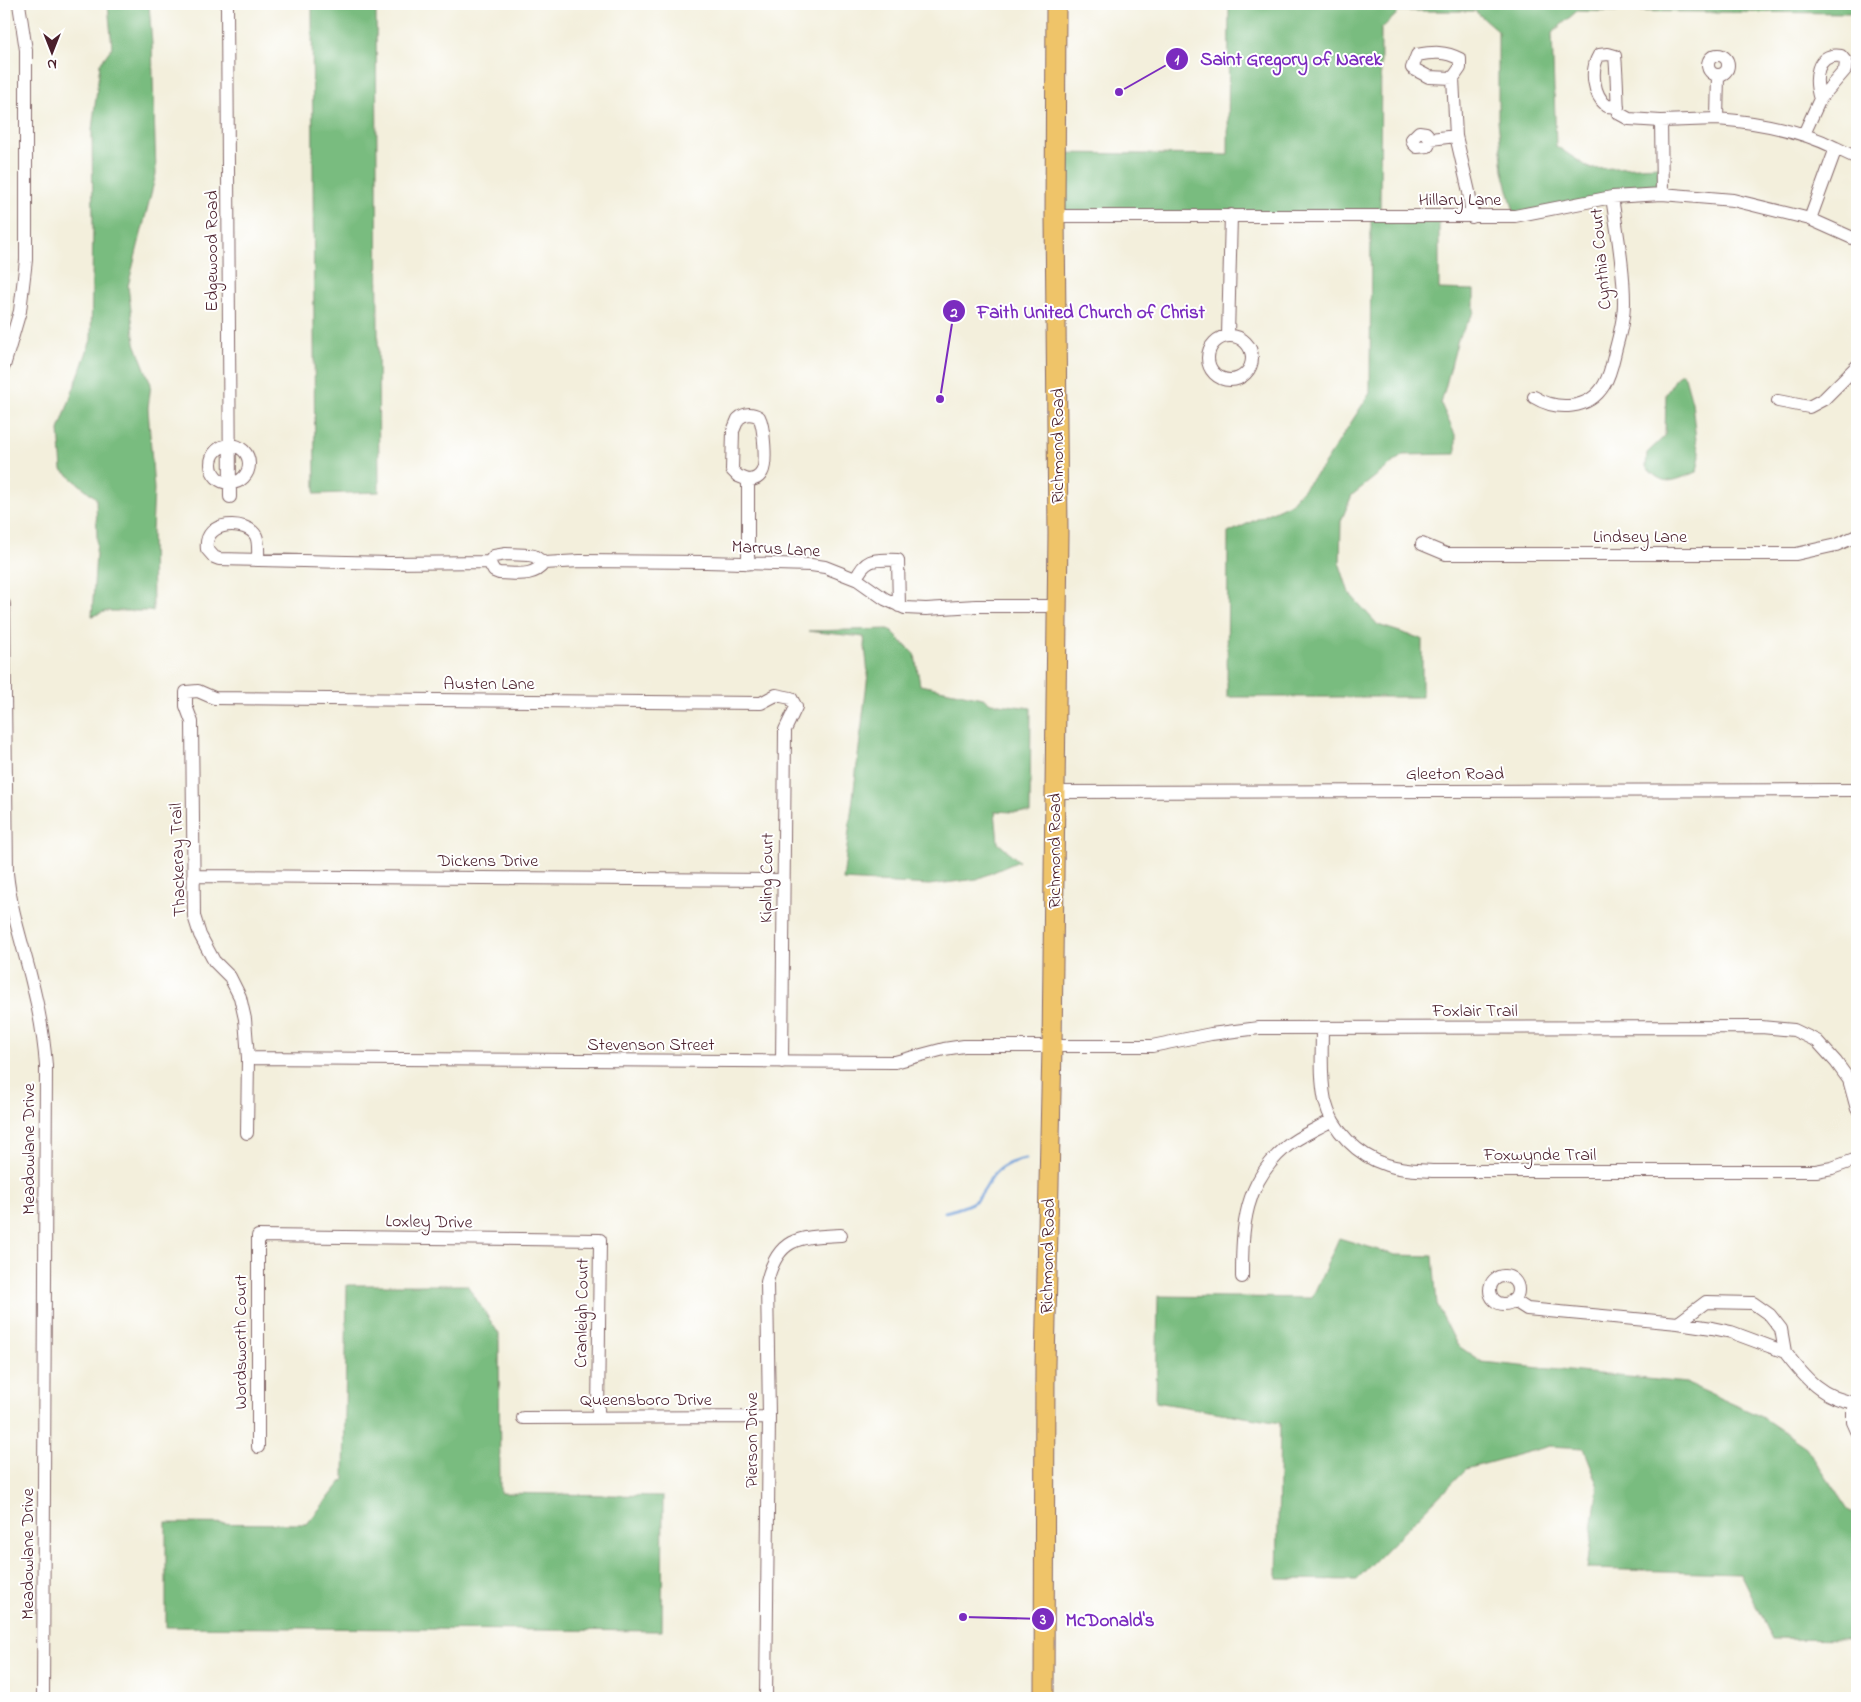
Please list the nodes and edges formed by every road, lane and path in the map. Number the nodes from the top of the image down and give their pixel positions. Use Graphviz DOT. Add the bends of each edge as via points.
graph roads {
  1 [pos="19,4"];
  2 [pos="227,4"];
  3 [pos="1056,4"];
  4 [pos="1718,75"];
  5 [pos="1453,78"];
  6 [pos="1820,99"];
  7 [pos="1618,107"];
  8 [pos="1717,119"];
  9 [pos="1660,121"];
  10 [pos="1804,134"];
  11 [pos="1456,136"];
  12 [pos="1431,139"];
  13 [pos="1836,148"];
  14 [pos="1857,158"];
  15 [pos="1662,194"];
  16 [pos="1612,197"];
  17 [pos="1055,216"];
  18 [pos="1231,216"];
  19 [pos="1472,217"];
  20 [pos="1810,219"];
  21 [pos="1857,240"];
  22 [pos="1228,335"];
  23 [pos="4,366"];
  24 [pos="1857,366"];
  25 [pos="1534,397"];
  26 [pos="1778,401"];
  27 [pos="230,445"];
  28 [pos="748,480"];
  29 [pos="230,484"];
  30 [pos="230,497"];
  31 [pos="1857,536"];
  32 [pos="1422,544"];
  33 [pos="258,560"];
  34 [pos="489,562"];
  35 [pos="544,563"];
  36 [pos="748,564"];
  37 [pos="856,579"];
  38 [pos="4,604"];
  39 [pos="899,606"];
  40 [pos="1056,606"];
  41 [pos="186,692"];
  42 [pos="791,698"];
  43 [pos="1857,790"];
  44 [pos="1054,792"];
  45 [pos="193,876"];
  46 [pos="783,880"];
  47 [pos="1322,1028"];
  48 [pos="1052,1047"];
  49 [pos="248,1058"];
  50 [pos="782,1062"];
  51 [pos="1857,1109"];
  52 [pos="1332,1120"];
  53 [pos="247,1133"];
  54 [pos="1857,1159"];
  55 [pos="841,1235"];
  56 [pos="258,1236"];
  57 [pos="600,1240"];
  58 [pos="1242,1277"];
  59 [pos="1514,1300"];
  60 [pos="1678,1323"];
  61 [pos="1785,1352"];
  62 [pos="1855,1403"];
  63 [pos="598,1417"];
  64 [pos="770,1417"];
  65 [pos="522,1418"];
  66 [pos="1857,1431"];
  67 [pos="258,1447"];
  68 [pos="44,1698"];
  69 [pos="766,1698"];
  70 [pos="1044,1698"];
  1 -- 23 [label="street" via="26,50 26,260 20,310"];
  2 -- 27 [label="street, Edgewood Road"];
  3 -- 17 [label="main road, Richmond Road"];
  4 -- 8 [label="street"];
  5 -- 11 [label="street"];
  6 -- 10 [label="street"];
  7 -- 9 [label="street" via="1618,113 1628,119"];
  8 -- 9 [label="street"];
  8 -- 10 [label="street" via="1768,125"];
  9 -- 15 [label="street"];
  10 -- 13 [label="street"];
  11 -- 12 [label="street"];
  11 -- 19 [label="street"];
  13 -- 14 [label="street"];
  13 -- 20 [label="street"];
  15 -- 16 [label="street, Hillary Lane"];
  15 -- 20 [label="street, Hillary Lane" via="1734,200"];
  16 -- 19 [label="street, Hillary Lane" via="1515,216"];
  16 -- 25 [label="street, Cynthia Court" via="1624,308 1606,383 1585,403 1575,406 1554,406"];
  17 -- 18 [label="street, Hillary Lane"];
  17 -- 40 [label="main road, Richmond Road"];
  18 -- 19 [label="street, Hillary Lane"];
  18 -- 22 [label="street"];
  20 -- 21 [label="street, Hillary Lane"];
  24 -- 26 [label="street" via="1824,399 1809,407"];
  27 -- 29 [label="street, Edgewood Road"];
  27 -- 29 [label="street" via="243,451 249,466 244,477"];
  27 -- 29 [label="street" via="220,447 210,465 216,479"];
  28 -- 28 [label="street" via="754,480 764,468 763,427 760,416 754,414 738,418 733,431 732,470"];
  28 -- 36 [label="street"];
  29 -- 30 [label="street, Edgewood Road"];
  31 -- 32 [label="street, Lindsey Lane" via="1836,545 1796,554 1446,554"];
  33 -- 34 [label="street"];
  34 -- 35 [label="street, Marrus Lane" via="494,556 521,554 534,556"];
  34 -- 35 [label="street, Marrus Lane" via="499,573 530,574"];
  35 -- 36 [label="street, Marrus Lane"];
  36 -- 37 [label="street, Marrus Lane" via="811,565"];
  37 -- 39 [label="street, Marrus Lane"];
  37 -- 39 [label="street" via="866,563 898,560"];
  38 -- 68 [label="street, Meadowlane Drive" via="7,873 12,914 38,1005 46,1066"];
  39 -- 40 [label="street, Marrus Lane" via="926,609"];
  40 -- 44 [label="main road, Richmond Road"];
  41 -- 42 [label="street, Austen Lane" via="198,691 214,698 761,703 776,695"];
  41 -- 45 [label="street, Thackeray Trail" via="186,706 192,722"];
  42 -- 46 [label="street, Kipling Court" via="796,707 785,730"];
  43 -- 44 [label="street, Gleeton Road"];
  44 -- 48 [label="main road, Richmond Road"];
  45 -- 46 [label="street, Dickens Drive"];
  45 -- 49 [label="street, Thackeray Trail" via="194,916 214,961 230,977 240,997"];
  46 -- 50 [label="street, Kipling Court"];
  47 -- 48 [label="street, Foxlair Trail" via="1259,1028 1152,1046"];
  47 -- 51 [label="street, Foxlair Trail" via="1761,1027 1794,1030 1817,1041 1836,1062 1849,1080"];
  47 -- 52 [label="street, Foxwynde Trail" via="1323,1084"];
  48 -- 50 [label="street, Stevenson Street" via="964,1046 895,1062"];
  48 -- 70 [label="main road, Richmond Road" via="1045,1365"];
  49 -- 50 [label="street, Stevenson Street"];
  49 -- 53 [label="street, Thackeray Trail"];
  52 -- 54 [label="street, Foxwynde Trail" via="1345,1138 1363,1153 1385,1165 1416,1170 1816,1171"];
  52 -- 58 [label="street" via="1287,1146 1258,1181 1244,1220"];
  55 -- 64 [label="street, Pierson Drive" via="795,1240 784,1246 771,1265 767,1282"];
  56 -- 57 [label="street, Loxley Drive"];
  56 -- 67 [label="street, Wordsworth Court"];
  57 -- 63 [label="street, Cranleigh Court"];
  59 -- 60 [label="street" via="1527,1309"];
  60 -- 61 [label="street" via="1731,1332"];
  60 -- 61 [label="street" via="1706,1302 1753,1303 1770,1315 1781,1329"];
  61 -- 62 [label="street" via="1812,1385 1826,1394"];
  62 -- 66 [label="street" via="1853,1422"];
  63 -- 64 [label="street, Queensboro Drive"];
  63 -- 65 [label="street, Queensboro Drive"];
  64 -- 69 [label="street, Pierson Drive"];
}
